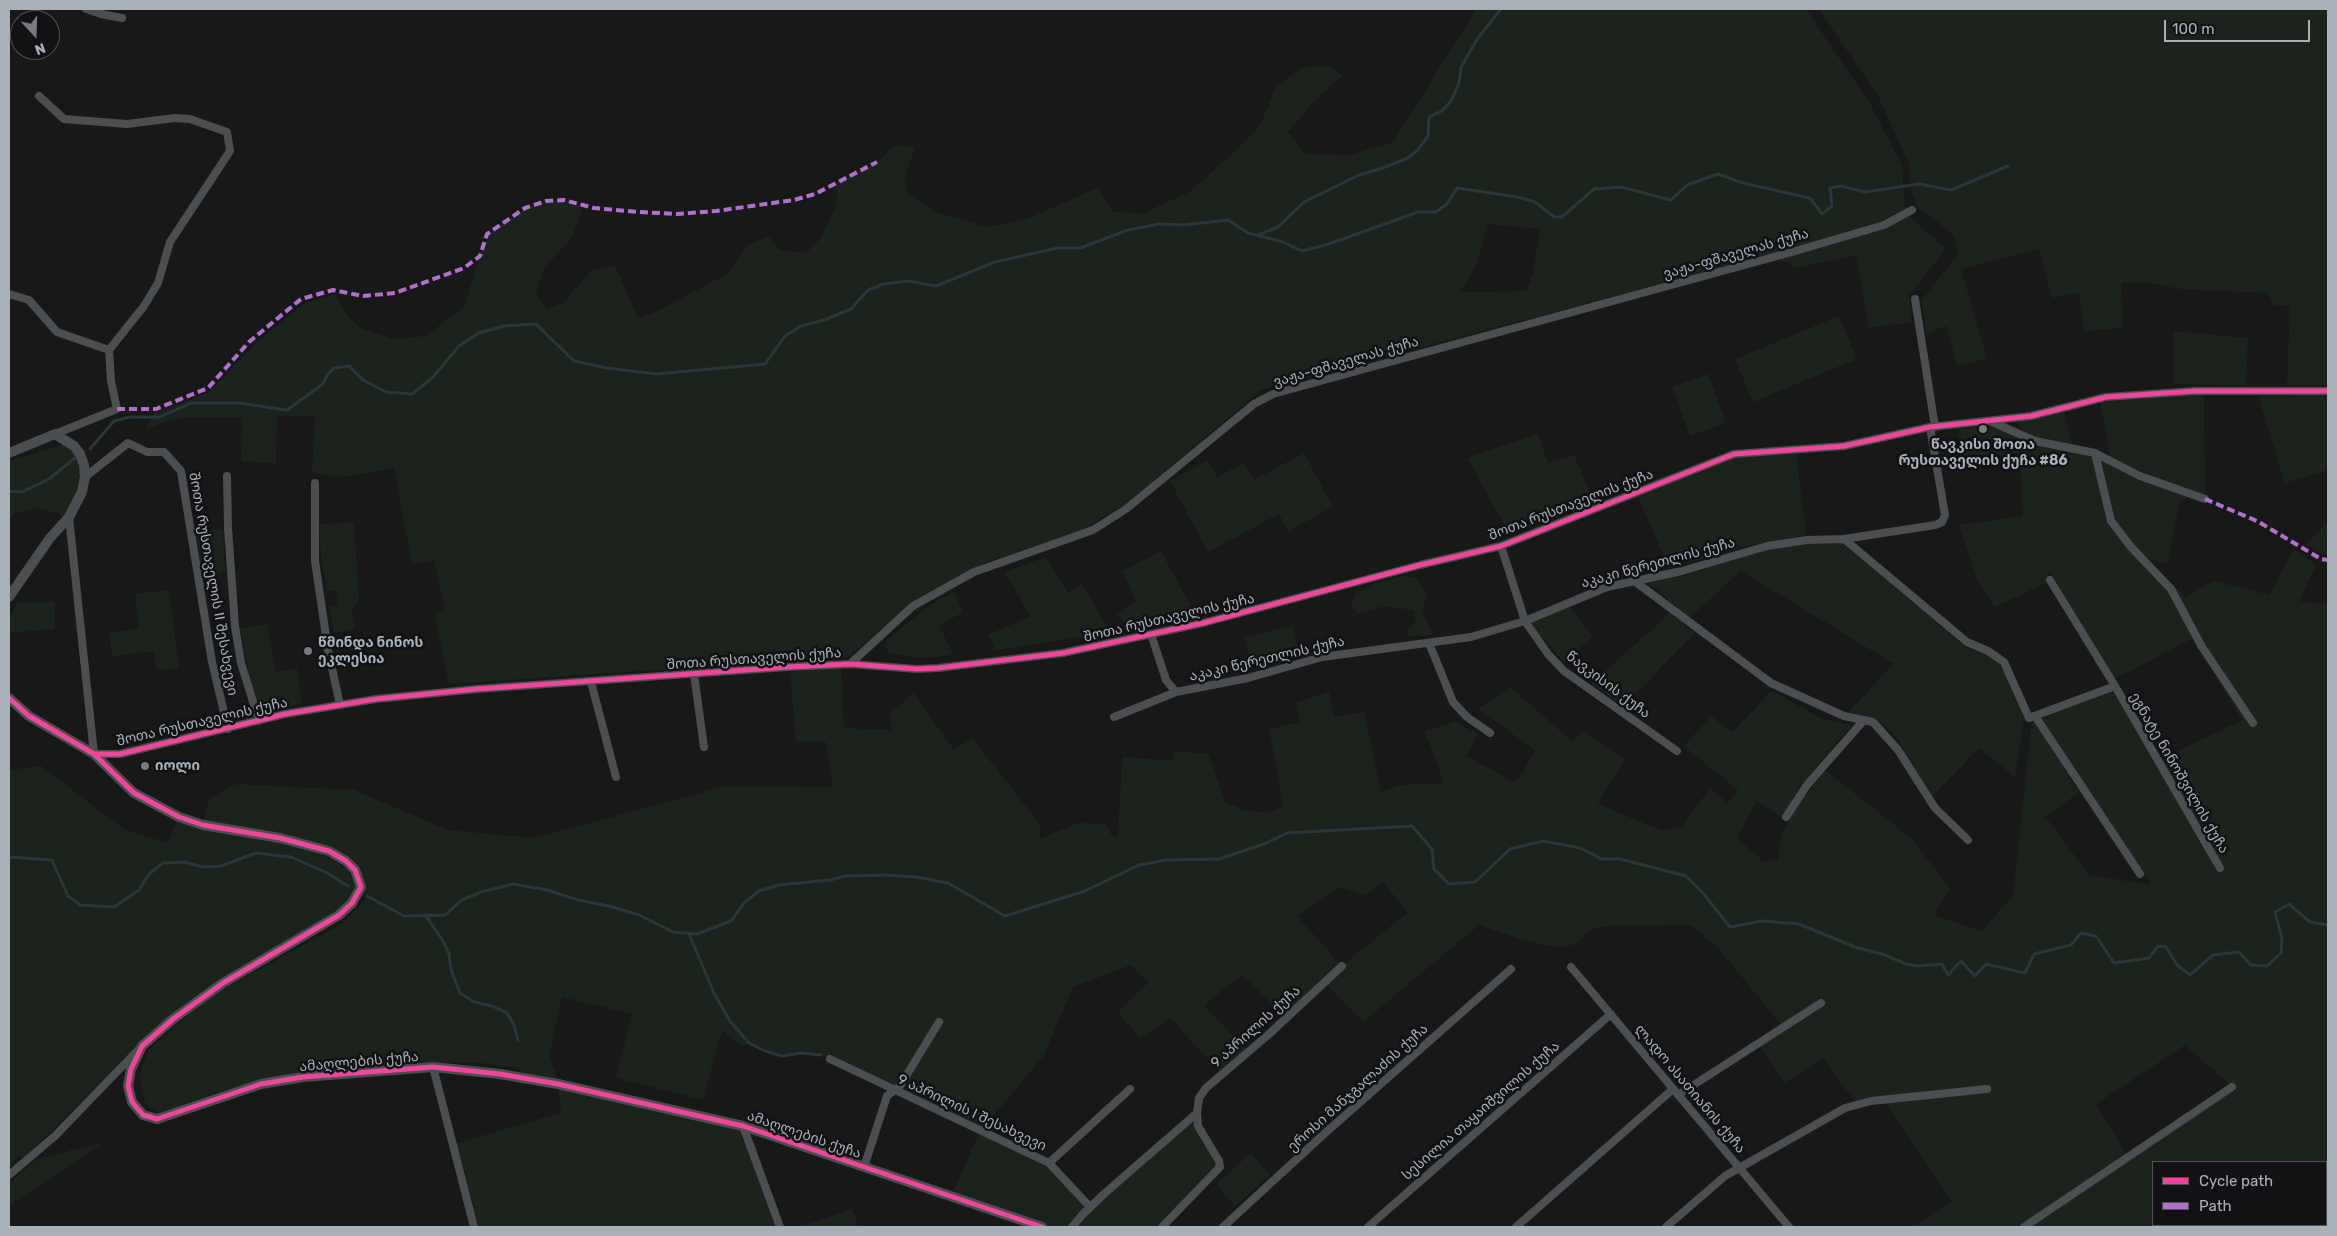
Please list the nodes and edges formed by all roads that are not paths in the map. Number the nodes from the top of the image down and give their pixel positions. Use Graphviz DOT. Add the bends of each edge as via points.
graph roads {
  1 [pos="86,9"];
  2 [pos="122,18"];
  3 [pos="38,96"];
  4 [pos="1912,210"];
  5 [pos="9,294"];
  6 [pos="1915,298"];
  7 [pos="109,350"];
  8 [pos="2328,391"];
  9 [pos="1990,421"];
  10 [pos="1933,427"];
  11 [pos="55,434"];
  12 [pos="9,453"];
  13 [pos="2096,453"];
  14 [pos="85,476"];
  15 [pos="228,476"];
  16 [pos="315,483"];
  17 [pos="2205,499"];
  18 [pos="69,517"];
  19 [pos="1844,539"];
  20 [pos="1501,546"];
  21 [pos="1633,580"];
  22 [pos="2050,580"];
  23 [pos="9,597"];
  24 [pos="1525,621"];
  25 [pos="1151,634"];
  26 [pos="1429,643"];
  27 [pos="850,664"];
  28 [pos="694,674"];
  29 [pos="592,682"];
  30 [pos="2115,686"];
  31 [pos="1176,692"];
  32 [pos="9,698"];
  33 [pos="340,705"];
  34 [pos="2035,716"];
  35 [pos="1114,717"];
  36 [pos="1864,720"];
  37 [pos="259,721"];
  38 [pos="2253,723"];
  39 [pos="228,729"];
  40 [pos="1490,733"];
  41 [pos="704,747"];
  42 [pos="1677,751"];
  43 [pos="94,754"];
  44 [pos="616,777"];
  45 [pos="1786,817"];
  46 [pos="1968,840"];
  47 [pos="2220,868"];
  48 [pos="2140,874"];
  49 [pos="1342,966"];
  50 [pos="1571,967"];
  51 [pos="1511,970"];
  52 [pos="1821,1003"];
  53 [pos="1611,1014"];
  54 [pos="939,1022"];
  55 [pos="142,1046"];
  56 [pos="830,1059"];
  57 [pos="433,1067"];
  58 [pos="2232,1087"];
  59 [pos="1130,1089"];
  60 [pos="1987,1089"];
  61 [pos="894,1090"];
  62 [pos="1675,1092"];
  63 [pos="1197,1113"];
  64 [pos="743,1126"];
  65 [pos="1049,1163"];
  66 [pos="864,1168"];
  67 [pos="1740,1168"];
  68 [pos="9,1175"];
  69 [pos="1090,1207"];
  70 [pos="474,1227"];
  71 [pos="780,1227"];
  72 [pos="1042,1227"];
  73 [pos="1072,1227"];
  74 [pos="1162,1227"];
  75 [pos="1223,1227"];
  76 [pos="1368,1227"];
  77 [pos="1516,1227"];
  78 [pos="1666,1227"];
  79 [pos="1789,1227"];
  80 [pos="2024,1227"];
  1 -- 2 [label="street"];
  3 -- 7 [label="street" via="64,119 127,124 190,119 227,132 230,151 170,242 158,284"];
  4 -- 27 [label="street, ვაჟა-ფშაველას ქუჩა" via="1884,225 1792,252 1273,394 1254,404 1126,508 1093,530 974,572 913,606"];
  5 -- 7 [label="street" via="29,300 57,332"];
  6 -- 10 [label="street, აკაკი წერეთლის ქუჩა"];
  7 -- 11 [label="street" via="117,409"];
  8 -- 9 [label="street, შოთა რუსთაველის ქუჩა" via="2195,391 2106,397 2031,416"];
  9 -- 10 [label="street, შოთა რუსთაველის ქუჩა"];
  9 -- 13 [label="street" via="2035,441"];
  10 -- 19 [label="street, აკაკი წერეთლის ქუჩა" via="1945,515 1942,522"];
  10 -- 20 [label="street, შოთა რუსთაველის ქუჩა" via="1844,446 1734,454"];
  11 -- 12 [label="street"];
  11 -- 14 [label="street" via="80,454"];
  13 -- 17 [label="street" via="2140,476"];
  13 -- 38 [label="street" via="2111,521 2171,589 2202,647"];
  14 -- 18 [label="street" via="82,492"];
  14 -- 39 [label="street, შოთა რუსთაველის II შესახვევი" via="128,443 147,452 164,452 181,471 212,662"];
  15 -- 37 [label="street" via="234,626 241,663"];
  16 -- 33 [label="street" via="315,561"];
  18 -- 23 [label="street" via="50,538"];
  18 -- 43 [label="street"];
  19 -- 21 [label="street, აკაკი წერეთლის ქუჩა" via="1767,546 1682,571"];
  19 -- 34 [label="street" via="1967,642 2004,662 2029,718"];
  20 -- 24 [label="street, წავკისის ქუჩა"];
  20 -- 25 [label="street, შოთა რუსთაველის ქუჩა"];
  21 -- 24 [label="street, აკაკი წერეთლის ქუჩა" via="1592,592"];
  21 -- 36 [label="street" via="1771,683 1844,716"];
  22 -- 30 [label="street"];
  24 -- 26 [label="street, აკაკი წერეთლის ქუჩა" via="1471,637"];
  24 -- 42 [label="street, წავკისის ქუჩა" via="1534,637 1564,671"];
  25 -- 27 [label="street, შოთა რუსთაველის ქუჩა" via="1063,653 938,668"];
  25 -- 31 [label="street, აკაკი წერეთლის ქუჩა" via="1166,680"];
  26 -- 31 [label="street, აკაკი წერეთლის ქუჩა" via="1322,657 1248,678"];
  26 -- 40 [label="street" via="1453,702 1467,718"];
  27 -- 28 [label="street, შოთა რუსთაველის ქუჩა"];
  28 -- 29 [label="street, შოთა რუსთაველის ქუჩა"];
  28 -- 41 [label="street"];
  29 -- 33 [label="street, შოთა რუსთაველის ქუჩა" via="477,689"];
  29 -- 44 [label="street"];
  30 -- 34 [label="street, ეგნატე ნინოშვილის ქუჩა"];
  30 -- 47 [label="street, ეგნატე ნინოშვილის ქუჩა"];
  31 -- 35 [label="street"];
  32 -- 43 [label="street" via="29,716"];
  33 -- 37 [label="street, შოთა რუსთაველის ქუჩა"];
  34 -- 48 [label="street"];
  36 -- 45 [label="street" via="1807,785"];
  36 -- 46 [label="street" via="1874,722 1892,743 1935,808"];
  37 -- 39 [label="street, შოთა რუსთაველის ქუჩა"];
  39 -- 43 [label="street, შოთა რუსთაველის ქუჩა" via="120,754"];
  43 -- 55 [label="street, ამაღლების ქუჩა" via="134,793 179,817 329,851 355,870 360,887 352,904 339,915 223,983"];
  49 -- 63 [label="street, 9 აპრილის ქუჩა" via="1206,1088 1199,1098"];
  50 -- 53 [label="street, ლადო ასათიანის ქუჩა"];
  51 -- 75 [label="street, ეროსი მანჯგალაძის ქუჩა"];
  52 -- 62 [label="street"];
  53 -- 62 [label="street, ლადო ასათიანის ქუჩა"];
  53 -- 76 [label="street, სესილია თაყაიშვილის ქუჩა"];
  54 -- 61 [label="street" via="900,1086"];
  55 -- 57 [label="street, ამაღლების ქუჩა" via="128,1086 132,1102 143,1115 157,1119 261,1084 303,1077"];
  55 -- 68 [label="street" via="55,1136"];
  56 -- 61 [label="street, 9 აპრილის I შესახვევი"];
  57 -- 64 [label="street, ამაღლების ქუჩა" via="558,1084"];
  57 -- 70 [label="street"];
  58 -- 80 [label="street"];
  59 -- 65 [label="street"];
  60 -- 67 [label="street" via="1856,1104"];
  61 -- 65 [label="street, 9 აპრილის I შესახვევი"];
  61 -- 66 [label="street" via="887,1096"];
  62 -- 67 [label="street, ლადო ასათიანის ქუჩა"];
  62 -- 77 [label="street"];
  63 -- 69 [label="street"];
  63 -- 74 [label="street" via="1198,1126 1220,1167"];
  64 -- 66 [label="street, ამაღლების ქუჩა"];
  64 -- 71 [label="street"];
  65 -- 69 [label="street, 9 აპრილის I შესახვევი"];
  66 -- 72 [label="street, ამაღლების ქუჩა"];
  67 -- 78 [label="street" via="1724,1176"];
  67 -- 79 [label="street, ლადო ასათიანის ქუჩა"];
  69 -- 73 [label="street"];
}
